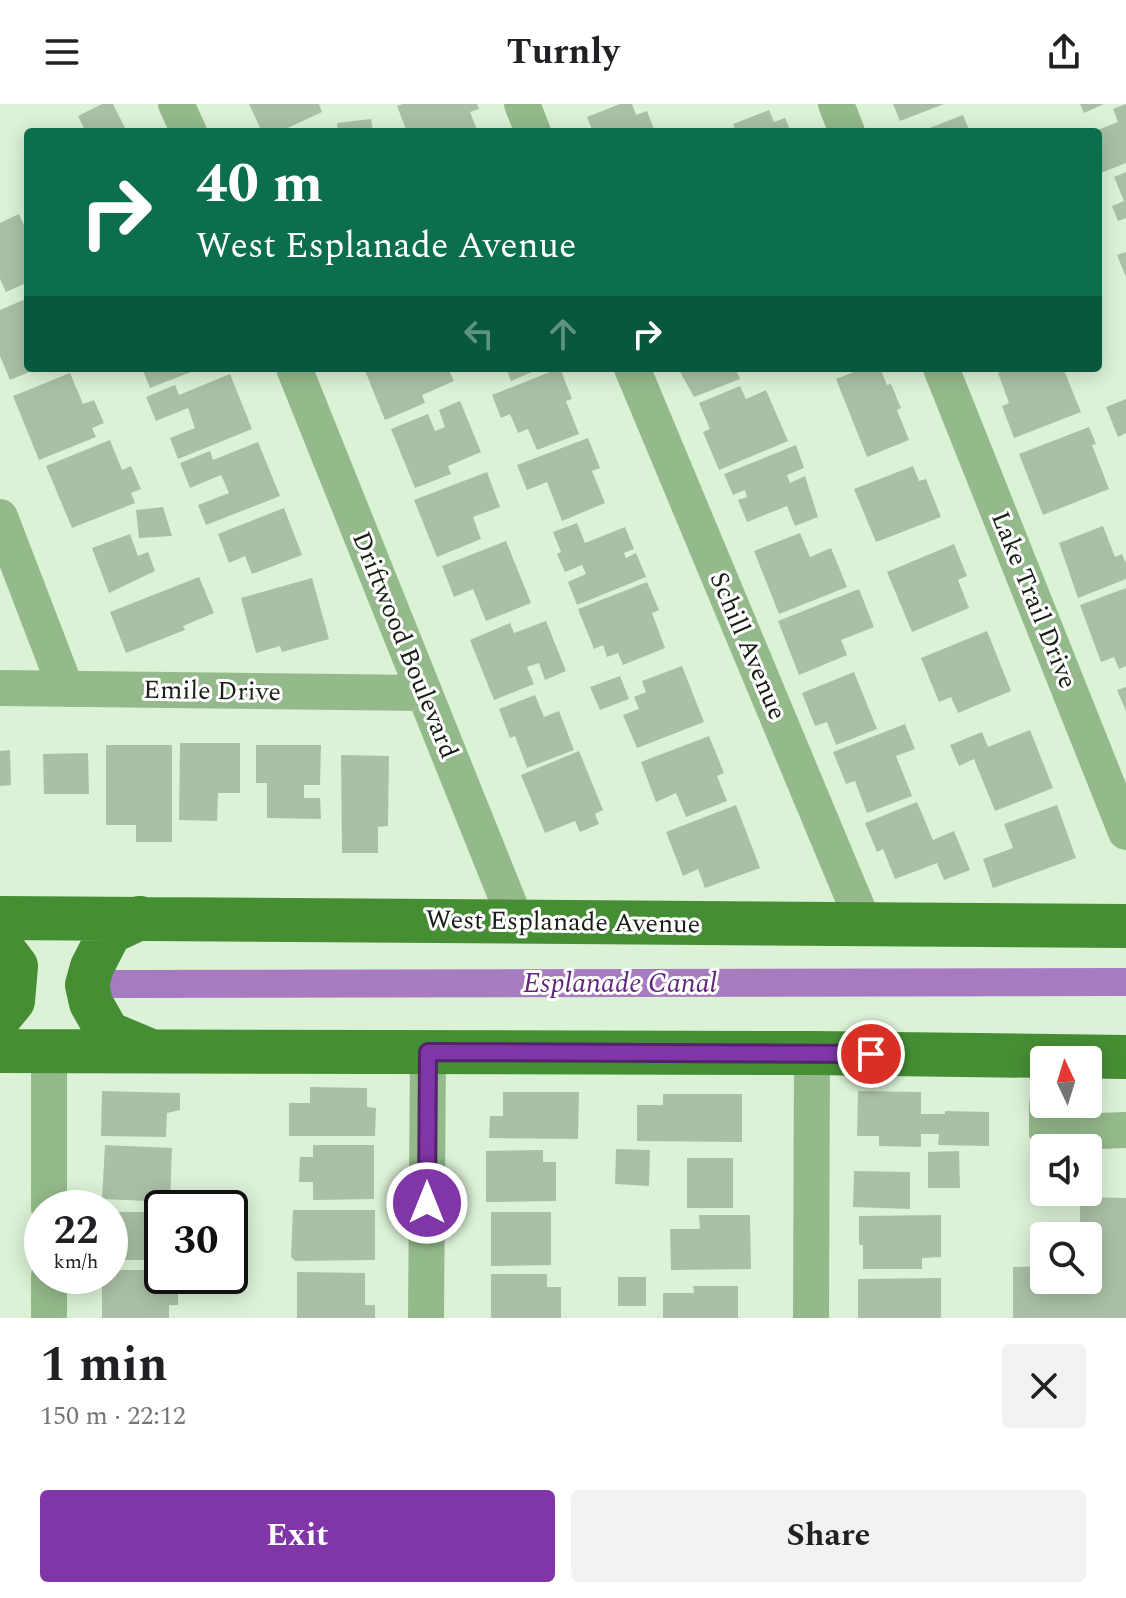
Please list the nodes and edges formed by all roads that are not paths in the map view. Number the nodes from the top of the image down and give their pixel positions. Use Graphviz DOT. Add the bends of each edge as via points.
graph roads {
  1 [pos="176,104"];
  2 [pos="522,104"];
  3 [pos="836,104"];
  4 [pos="187,128"];
  5 [pos="531,128"];
  6 [pos="845,128"];
  7 [pos="296,372"];
  8 [pos="634,372"];
  9 [pos="943,372"];
  10 [pos="0,517"];
  11 [pos="0,688"];
  12 [pos="66,689"];
  13 [pos="424,693"];
  14 [pos="1126,832"];
  15 [pos="0,918"];
  16 [pos="140,918"];
  17 [pos="516,921"];
  18 [pos="864,924"];
  19 [pos="1126,926"];
  20 [pos="0,945"];
  21 [pos="0,1017"];
  22 [pos="0,1051"];
  23 [pos="49,1051"];
  24 [pos="152,1051"];
  25 [pos="428,1052"];
  26 [pos="812,1053"];
  27 [pos="1102,1057"];
  28 [pos="1126,1057"];
  29 [pos="1030,1058"];
  30 [pos="1047,1118"];
  31 [pos="1126,1130"];
  32 [pos="49,1190"];
  33 [pos="49,1294"];
  34 [pos="49,1318"];
  35 [pos="426,1318"];
  36 [pos="811,1318"];
  1 -- 4 [label="street"];
  2 -- 5 [label="street"];
  3 -- 6 [label="street"];
  7 -- 13 [label="street, Driftwood Boulevard"];
  8 -- 18 [label="street, Schill Avenue"];
  9 -- 14 [label="street, Lake Trail Drive"];
  10 -- 12 [label="street"];
  11 -- 12 [label="street, Emile Drive"];
  12 -- 13 [label="street, Emile Drive"];
  13 -- 17 [label="street, Driftwood Boulevard"];
  15 -- 16 [label="main road, West Esplanade Avenue"];
  16 -- 17 [label="main road, West Esplanade Avenue"];
  16 -- 24 [label="main road" via="110,932 87,985 108,1033"];
  17 -- 18 [label="main road, West Esplanade Avenue"];
  18 -- 19 [label="main road, West Esplanade Avenue"];
  20 -- 21 [label="main road" via="16,966 13,1001"];
  22 -- 23 [label="main road"];
  23 -- 24 [label="main road"];
  23 -- 32 [label="street"];
  24 -- 25 [label="main road"];
  25 -- 26 [label="main road"];
  25 -- 35 [label="street"];
  26 -- 29 [label="main road"];
  26 -- 36 [label="street"];
  27 -- 28 [label="main road"];
  30 -- 31 [label="street" via="1047,1133"];
  33 -- 34 [label="street"];
}
